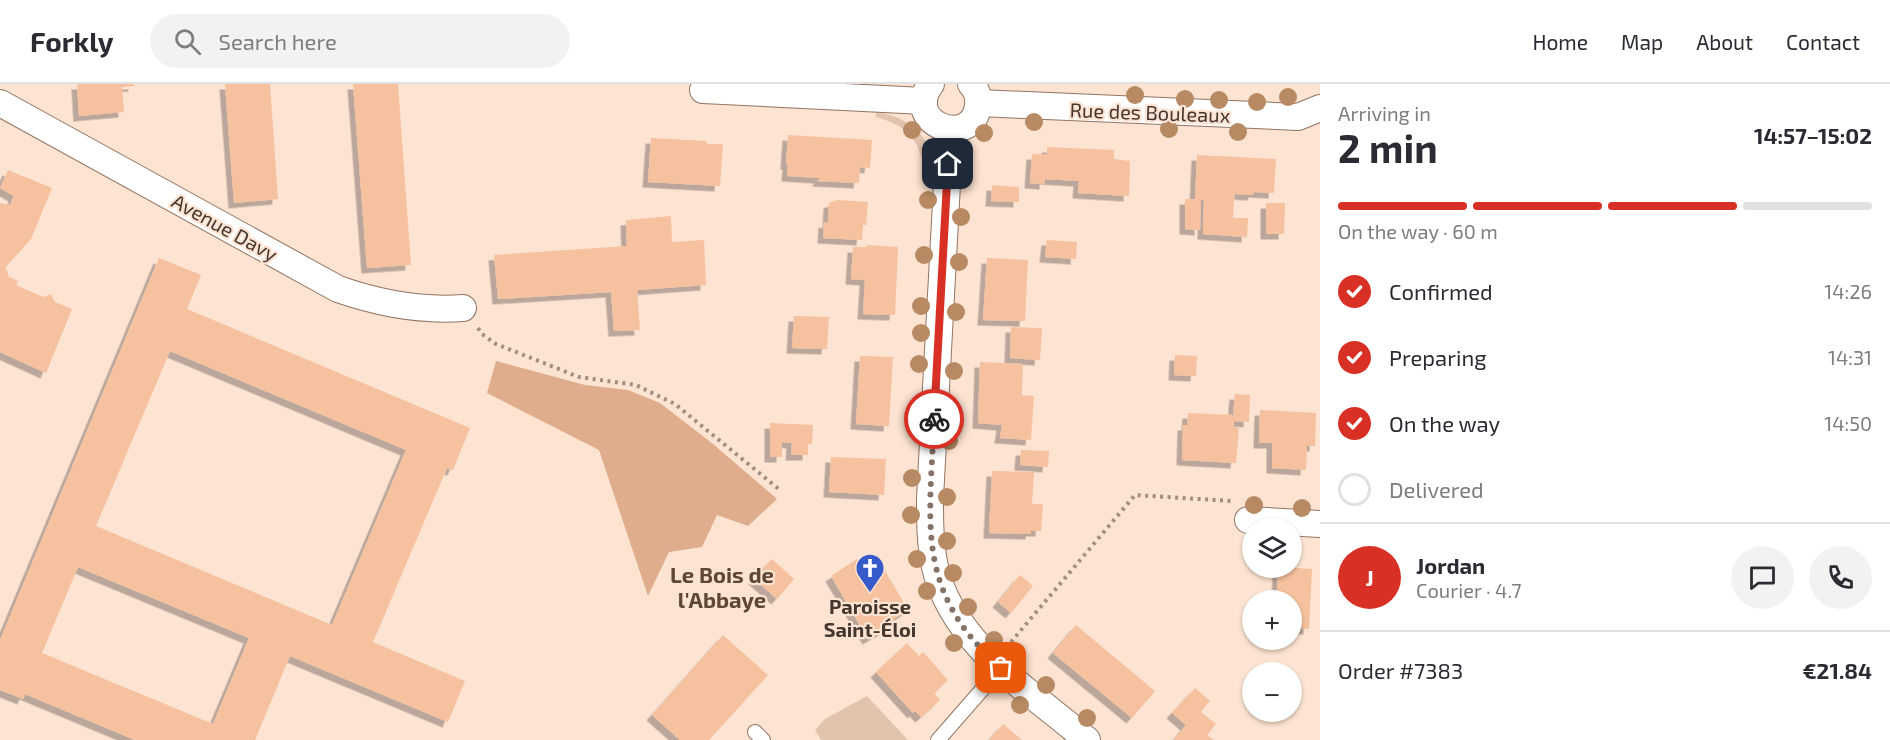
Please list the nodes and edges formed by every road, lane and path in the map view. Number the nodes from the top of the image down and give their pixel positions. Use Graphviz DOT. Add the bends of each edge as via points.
graph roads {
  1 [pos="703,90"];
  2 [pos="927,93"];
  3 [pos="975,94"];
  4 [pos="0,103"];
  5 [pos="1320,108"];
  6 [pos="950,129"];
  7 [pos="464,308"];
  8 [pos="780,490"];
  9 [pos="1243,511"];
  10 [pos="1320,524"];
  11 [pos="1005,657"];
  12 [pos="938,740"];
  13 [pos="1087,740"];
  1 -- 2 [label="street"];
  2 -- 6 [label="street" via="929,118"];
  3 -- 5 [label="street, Rue des Bouleaux" via="1298,117"];
  3 -- 6 [label="street" via="973,119 958,129"];
  4 -- 7 [label="street, Avenue Davy" via="338,289 413,307"];
  6 -- 11 [label="street" via="930,537 935,568 949,603 972,640"];
  7 -- 8 [label="path" via="482,334 496,344 579,377 636,385 675,404"];
  9 -- 10 [label="street"];
  9 -- 11 [label="path" via="1208,498 1135,495"];
  11 -- 12 [label="lane"];
  11 -- 13 [label="street"];
}
